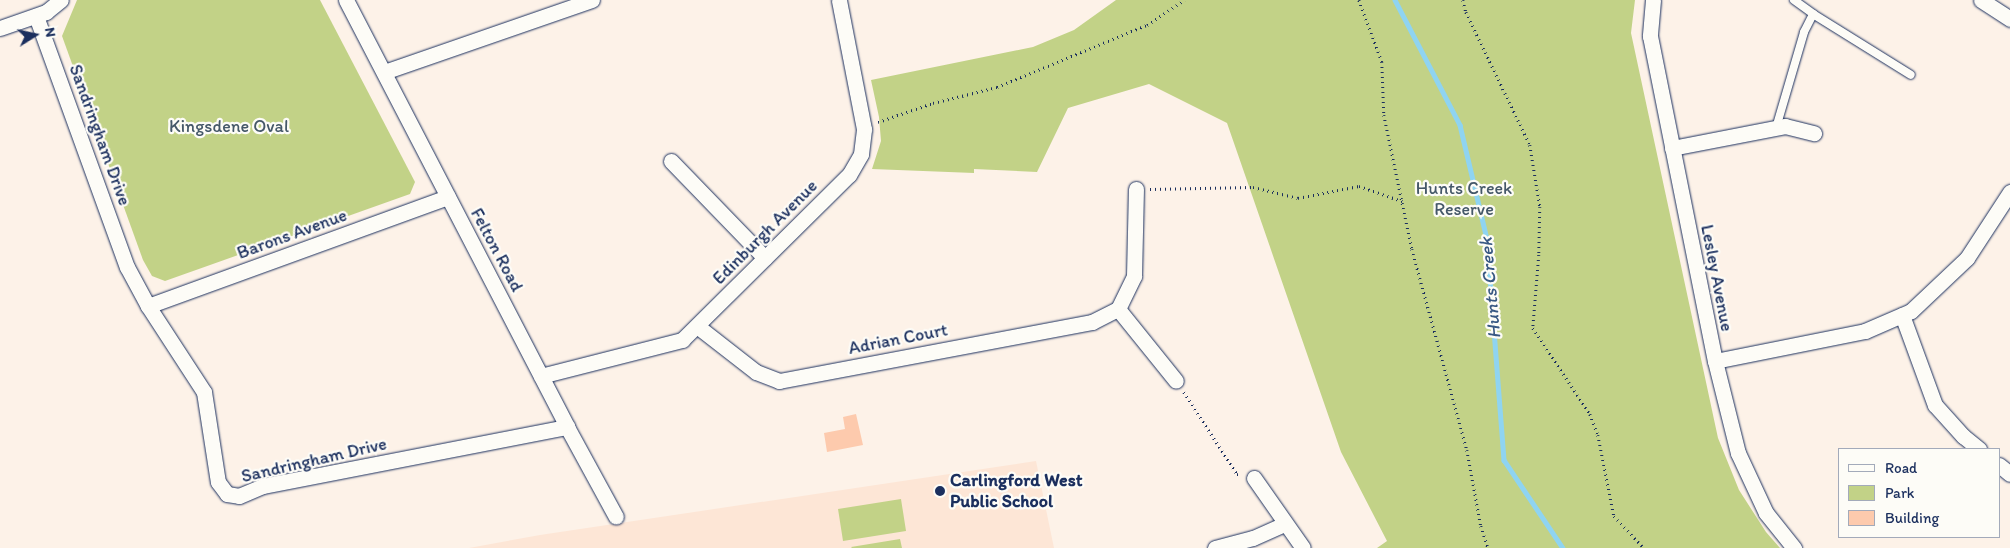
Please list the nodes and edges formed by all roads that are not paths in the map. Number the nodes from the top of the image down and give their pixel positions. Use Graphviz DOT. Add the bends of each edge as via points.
graph roads {
  1 [pos="61,0"];
  2 [pos="346,0"];
  3 [pos="592,0"];
  4 [pos="839,0"];
  5 [pos="1653,0"];
  6 [pos="1794,0"];
  7 [pos="1981,0"];
  8 [pos="1813,14"];
  9 [pos="36,16"];
  10 [pos="2010,19"];
  11 [pos="0,28"];
  12 [pos="384,72"];
  13 [pos="1911,75"];
  14 [pos="1776,128"];
  15 [pos="1814,133"];
  16 [pos="1672,148"];
  17 [pos="671,161"];
  18 [pos="1136,190"];
  19 [pos="2010,192"];
  20 [pos="448,197"];
  21 [pos="765,258"];
  22 [pos="148,306"];
  23 [pos="1118,309"];
  24 [pos="1902,315"];
  25 [pos="697,326"];
  26 [pos="1715,361"];
  27 [pos="541,376"];
  28 [pos="1176,381"];
  29 [pos="567,427"];
  30 [pos="1978,448"];
  31 [pos="2000,466"];
  32 [pos="2010,474"];
  33 [pos="1254,478"];
  34 [pos="616,517"];
  35 [pos="1285,524"];
  36 [pos="1215,548"];
  37 [pos="1303,548"];
  38 [pos="1794,548"];
  1 -- 9 [label="street"];
  2 -- 12 [label="street, Felton Road"];
  3 -- 12 [label="street"];
  4 -- 21 [label="street, Edinburgh Avenue" via="864,126 864,142 856,166"];
  5 -- 16 [label="street, Lesley Avenue" via="1650,36"];
  6 -- 8 [label="lane"];
  7 -- 10 [label="street"];
  8 -- 13 [label="lane"];
  8 -- 14 [label="lane" via="1804,32"];
  9 -- 11 [label="street"];
  9 -- 22 [label="street, Sandringham Drive" via="127,267"];
  12 -- 20 [label="street, Felton Road"];
  14 -- 15 [label="street" via="1785,126"];
  14 -- 16 [label="street"];
  16 -- 26 [label="street, Lesley Avenue"];
  17 -- 21 [label="street"];
  18 -- 23 [label="street" via="1134,276"];
  19 -- 24 [label="street" via="1967,258 1911,311"];
  20 -- 22 [label="street, Barons Avenue"];
  20 -- 27 [label="street, Felton Road"];
  21 -- 25 [label="street, Edinburgh Avenue"];
  22 -- 29 [label="street, Sandringham Drive" via="204,392 218,482 233,496 263,486"];
  23 -- 25 [label="street, Adrian Court" via="1092,322 779,381 756,372"];
  23 -- 28 [label="street"];
  24 -- 26 [label="street" via="1865,331"];
  24 -- 30 [label="street" via="1935,405"];
  25 -- 27 [label="street, Edinburgh Avenue" via="682,340"];
  26 -- 38 [label="street, Lesley Avenue" via="1738,453 1766,513"];
  27 -- 29 [label="street, Felton Road"];
  29 -- 34 [label="street, Felton Road"];
  31 -- 32 [label="street"];
  33 -- 35 [label="street"];
  35 -- 36 [label="street" via="1253,538"];
  35 -- 37 [label="street"];
}
